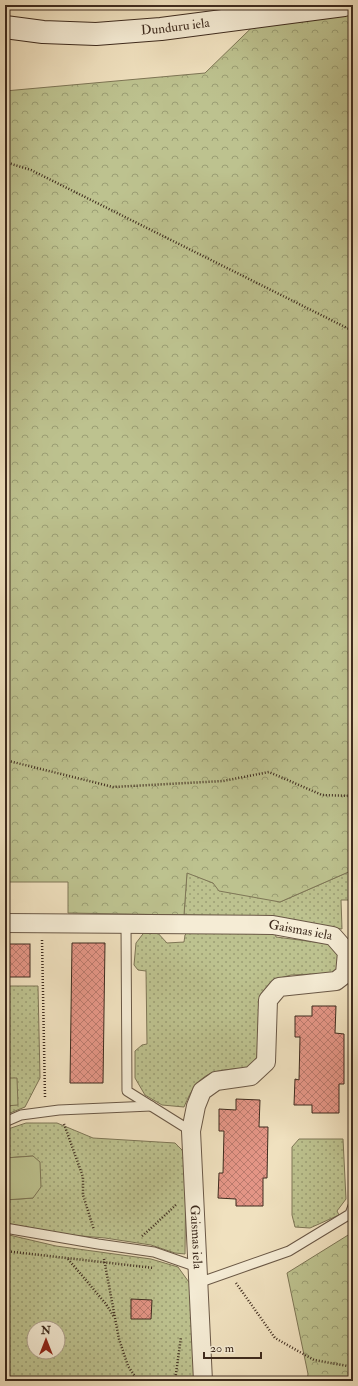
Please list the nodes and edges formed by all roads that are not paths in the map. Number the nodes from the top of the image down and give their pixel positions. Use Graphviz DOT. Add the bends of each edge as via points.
graph roads {
  1 [pos="344,5"];
  2 [pos="5,27"];
  3 [pos="5,923"];
  4 [pos="126,924"];
  5 [pos="151,1106"];
  6 [pos="5,1122"];
  7 [pos="191,1131"];
  8 [pos="353,1206"];
  9 [pos="5,1228"];
  10 [pos="198,1275"];
  11 [pos="203,1381"];
  1 -- 2 [label="street, Dunduru iela" via="161,29 96,34 43,32"];
  3 -- 4 [label="street, Gaismas iela"];
  4 -- 5 [label="lane" via="127,1091"];
  4 -- 7 [label="street, Gaismas iela" via="273,925 333,936 346,952 345,974 336,981 279,987 268,1000 266,1062 251,1076 216,1081 202,1091"];
  5 -- 6 [label="lane" via="59,1110 21,1115"];
  5 -- 7 [label="lane"];
  7 -- 10 [label="street, Gaismas iela"];
  8 -- 10 [label="lane" via="350,1214 289,1251 229,1273"];
  9 -- 10 [label="lane" via="154,1252"];
  10 -- 11 [label="street, Gaismas iela"];
}
